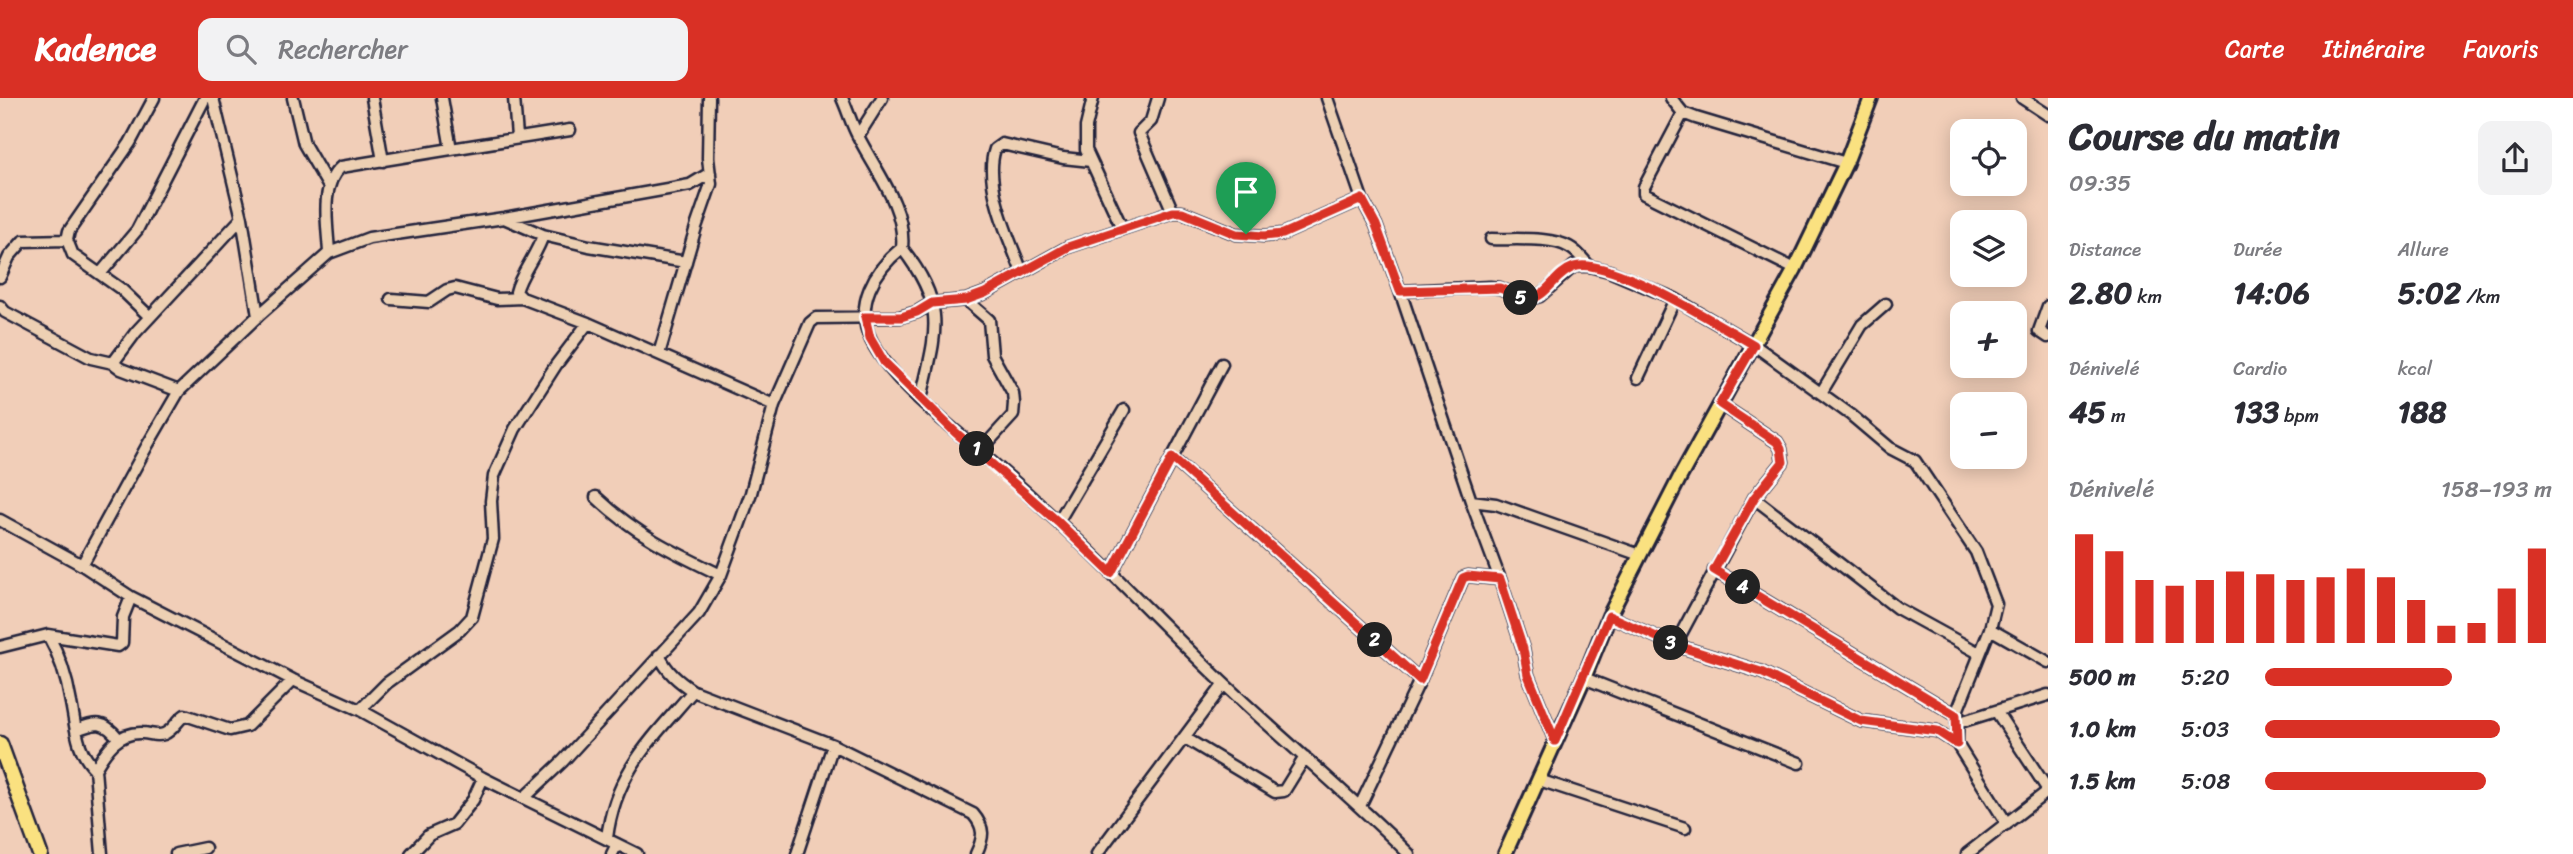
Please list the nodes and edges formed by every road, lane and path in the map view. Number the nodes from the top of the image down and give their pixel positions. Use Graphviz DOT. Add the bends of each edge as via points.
graph roads {
  1 [pos="154,98"];
  2 [pos="205,98"];
  3 [pos="213,98"];
  4 [pos="293,98"];
  5 [pos="372,98"];
  6 [pos="442,98"];
  7 [pos="514,98"];
  8 [pos="709,98"];
  9 [pos="842,98"];
  10 [pos="882,98"];
  11 [pos="1093,98"];
  12 [pos="1158,98"];
  13 [pos="1326,98"];
  14 [pos="1671,98"];
  15 [pos="1871,98"];
  16 [pos="2022,98"];
  17 [pos="1684,113"];
  18 [pos="2048,115"];
  19 [pos="570,130"];
  20 [pos="858,136"];
  21 [pos="517,137"];
  22 [pos="451,149"];
  23 [pos="383,161"];
  24 [pos="1091,161"];
  25 [pos="1846,163"];
  26 [pos="710,173"];
  27 [pos="690,185"];
  28 [pos="329,187"];
  29 [pos="708,196"];
  30 [pos="1362,199"];
  31 [pos="1173,212"];
  32 [pos="242,218"];
  33 [pos="504,218"];
  34 [pos="1122,228"];
  35 [pos="543,235"];
  36 [pos="1491,239"];
  37 [pos="68,240"];
  38 [pos="902,248"];
  39 [pos="329,253"];
  40 [pos="686,262"];
  41 [pos="1589,266"];
  42 [pos="1795,269"];
  43 [pos="1022,272"];
  44 [pos="100,274"];
  45 [pos="0,277"];
  46 [pos="1400,291"];
  47 [pos="522,298"];
  48 [pos="391,299"];
  49 [pos="1675,299"];
  50 [pos="966,300"];
  51 [pos="932,303"];
  52 [pos="1886,304"];
  53 [pos="0,306"];
  54 [pos="2048,306"];
  55 [pos="258,316"];
  56 [pos="150,317"];
  57 [pos="865,317"];
  58 [pos="588,323"];
  59 [pos="2048,337"];
  60 [pos="1754,345"];
  61 [pos="659,354"];
  62 [pos="113,363"];
  63 [pos="1222,364"];
  64 [pos="1638,378"];
  65 [pos="179,391"];
  66 [pos="1821,393"];
  67 [pos="920,399"];
  68 [pos="1720,404"];
  69 [pos="774,405"];
  70 [pos="1124,410"];
  71 [pos="980,452"];
  72 [pos="1172,458"];
  73 [pos="596,497"];
  74 [pos="1754,498"];
  75 [pos="1471,501"];
  76 [pos="0,520"];
  77 [pos="1058,522"];
  78 [pos="1640,555"];
  79 [pos="82,565"];
  80 [pos="1714,570"];
  81 [pos="1111,573"];
  82 [pos="721,575"];
  83 [pos="1500,579"];
  84 [pos="131,597"];
  85 [pos="1609,616"];
  86 [pos="1990,629"];
  87 [pos="48,635"];
  88 [pos="1675,645"];
  89 [pos="0,647"];
  90 [pos="1979,653"];
  91 [pos="659,655"];
  92 [pos="2048,662"];
  93 [pos="1584,678"];
  94 [pos="293,680"];
  95 [pos="1420,680"];
  96 [pos="1224,684"];
  97 [pos="693,691"];
  98 [pos="2048,695"];
  99 [pos="360,710"];
  100 [pos="1996,711"];
  101 [pos="1956,719"];
  102 [pos="76,730"];
  103 [pos="1185,738"];
  104 [pos="119,739"];
  105 [pos="1555,741"];
  106 [pos="1957,744"];
  107 [pos="834,745"];
  108 [pos="1,751"];
  109 [pos="1305,757"];
  110 [pos="1799,762"];
  111 [pos="95,769"];
  112 [pos="483,778"];
  113 [pos="1539,780"];
  114 [pos="2048,790"];
  115 [pos="525,797"];
  116 [pos="1360,806"];
  117 [pos="2007,824"];
  118 [pos="1685,828"];
  119 [pos="607,838"];
  120 [pos="617,844"];
  121 [pos="205,848"];
  122 [pos="40,854"];
  123 [pos="102,854"];
  124 [pos="176,854"];
  125 [pos="411,854"];
  126 [pos="612,854"];
  127 [pos="637,854"];
  128 [pos="797,854"];
  129 [pos="976,854"];
  130 [pos="1097,854"];
  131 [pos="1409,854"];
  132 [pos="1505,854"];
  133 [pos="1967,854"];
  1 -- 37 [label="street" via="130,143 69,231"];
  2 -- 44 [label="street" via="137,230"];
  3 -- 32 [label="street"];
  4 -- 28 [label="street" via="304,144"];
  5 -- 23 [label="street"];
  6 -- 22 [label="street"];
  7 -- 21 [label="street"];
  8 -- 26 [label="street"];
  9 -- 20 [label="street"];
  10 -- 20 [label="street"];
  11 -- 24 [label="street" via="1085,139"];
  12 -- 31 [label="street" via="1151,121 1139,133"];
  13 -- 30 [label="street"];
  14 -- 17 [label="street"];
  15 -- 25 [label="main road"];
  16 -- 18 [label="street"];
  17 -- 25 [label="street"];
  17 -- 42 [label="street" via="1644,194"];
  19 -- 21 [label="street"];
  20 -- 38 [label="street" via="890,192 904,233"];
  21 -- 22 [label="street"];
  22 -- 23 [label="street"];
  23 -- 28 [label="street" via="341,167"];
  24 -- 34 [label="street"];
  24 -- 43 [label="street" via="1002,145 995,149 991,158 994,193"];
  25 -- 42 [label="main road"];
  26 -- 27 [label="street"];
  26 -- 29 [label="street"];
  27 -- 29 [label="street"];
  27 -- 33 [label="street"];
  28 -- 39 [label="street"];
  29 -- 40 [label="street"];
  30 -- 31 [label="street" via="1283,234 1264,236 1236,234"];
  30 -- 46 [label="street"];
  31 -- 34 [label="street"];
  32 -- 55 [label="street"];
  32 -- 56 [label="street"];
  33 -- 35 [label="street"];
  33 -- 39 [label="street" via="369,238"];
  34 -- 43 [label="street" via="1068,247"];
  35 -- 40 [label="street"];
  35 -- 47 [label="street" via="518,284 516,292"];
  36 -- 41 [label="street" via="1564,244"];
  37 -- 44 [label="street" via="74,256"];
  37 -- 45 [label="street" via="23,241"];
  38 -- 51 [label="street" via="921,273"];
  38 -- 57 [label="street" via="870,287"];
  39 -- 55 [label="street"];
  40 -- 61 [label="street"];
  41 -- 46 [label="street" via="1574,267 1541,296 1527,300 1500,288"];
  41 -- 49 [label="street"];
  42 -- 60 [label="main road"];
  43 -- 50 [label="street"];
  44 -- 56 [label="street"];
  46 -- 75 [label="street"];
  47 -- 48 [label="street" via="497,299 455,288 429,302"];
  47 -- 58 [label="street"];
  49 -- 60 [label="street"];
  49 -- 64 [label="street"];
  50 -- 51 [label="street"];
  50 -- 71 [label="street" via="989,320 992,355 1014,403 1013,415"];
  51 -- 57 [label="street" via="901,317"];
  51 -- 67 [label="street" via="936,331"];
  52 -- 66 [label="street" via="1862,325"];
  53 -- 62 [label="street" via="91,358"];
  54 -- 59 [label="street" via="2039,331"];
  55 -- 65 [label="street"];
  56 -- 62 [label="street"];
  57 -- 67 [label="street" via="870,338 884,362"];
  57 -- 69 [label="street" via="827,316 810,323"];
  58 -- 61 [label="street"];
  58 -- 99 [label="street" via="514,429 494,477 493,540 472,617 387,683"];
  60 -- 66 [label="street"];
  60 -- 68 [label="main road"];
  61 -- 69 [label="street"];
  62 -- 65 [label="street"];
  63 -- 72 [label="street"];
  65 -- 79 [label="street"];
  66 -- 86 [label="street" via="1889,448 1914,461 1976,552 1995,598"];
  67 -- 71 [label="street"];
  68 -- 74 [label="street" via="1781,449 1783,462"];
  68 -- 78 [label="main road"];
  69 -- 82 [label="street" via="751,493"];
  70 -- 77 [label="street"];
  71 -- 77 [label="street"];
  72 -- 81 [label="street"];
  72 -- 95 [label="street"];
  73 -- 82 [label="street" via="655,544"];
  74 -- 80 [label="street"];
  74 -- 90 [label="street" via="1897,608"];
  75 -- 78 [label="street" via="1496,504"];
  75 -- 83 [label="street"];
  76 -- 79 [label="street"];
  77 -- 81 [label="street"];
  78 -- 85 [label="main road"];
  79 -- 84 [label="street"];
  80 -- 88 [label="street"];
  80 -- 101 [label="street"];
  81 -- 96 [label="street"];
  82 -- 91 [label="street" via="698,613"];
  83 -- 95 [label="street" via="1463,578"];
  83 -- 105 [label="street" via="1528,675"];
  84 -- 87 [label="street" via="118,646"];
  84 -- 94 [label="street"];
  85 -- 88 [label="street"];
  85 -- 93 [label="main road"];
  86 -- 90 [label="street"];
  86 -- 92 [label="street"];
  87 -- 89 [label="street"];
  87 -- 102 [label="street" via="64,671"];
  88 -- 106 [label="street" via="1761,672 1861,721 1937,731"];
  90 -- 101 [label="street"];
  91 -- 97 [label="street" via="665,668"];
  91 -- 115 [label="street"];
  93 -- 105 [label="main road"];
  93 -- 110 [label="street"];
  94 -- 99 [label="street"];
  94 -- 104 [label="street" via="247,726 237,730 185,715 164,734 131,733"];
  95 -- 116 [label="street"];
  96 -- 103 [label="street"];
  96 -- 109 [label="street"];
  97 -- 107 [label="street"];
  97 -- 119 [label="street" via="629,769 615,799"];
  98 -- 100 [label="street"];
  99 -- 112 [label="street"];
  100 -- 101 [label="street"];
  100 -- 114 [label="street"];
  101 -- 106 [label="street"];
  102 -- 104 [label="street" via="100,723"];
  102 -- 111 [label="street" via="83,754"];
  103 -- 109 [label="street" via="1275,792 1284,791"];
  103 -- 130 [label="street"];
  104 -- 111 [label="street"];
  105 -- 113 [label="main road"];
  106 -- 117 [label="street"];
  107 -- 128 [label="street"];
  107 -- 129 [label="street" via="973,814 984,833"];
  108 -- 122 [label="highway"];
  109 -- 116 [label="street"];
  111 -- 123 [label="street"];
  112 -- 115 [label="street"];
  112 -- 125 [label="street" via="454,824 429,835"];
  113 -- 118 [label="street"];
  113 -- 132 [label="main road"];
  114 -- 117 [label="street"];
  115 -- 119 [label="street"];
  116 -- 131 [label="street"];
  117 -- 133 [label="street"];
  119 -- 120 [label="street"];
  120 -- 126 [label="street"];
  120 -- 127 [label="street"];
  121 -- 124 [label="street"];
}
